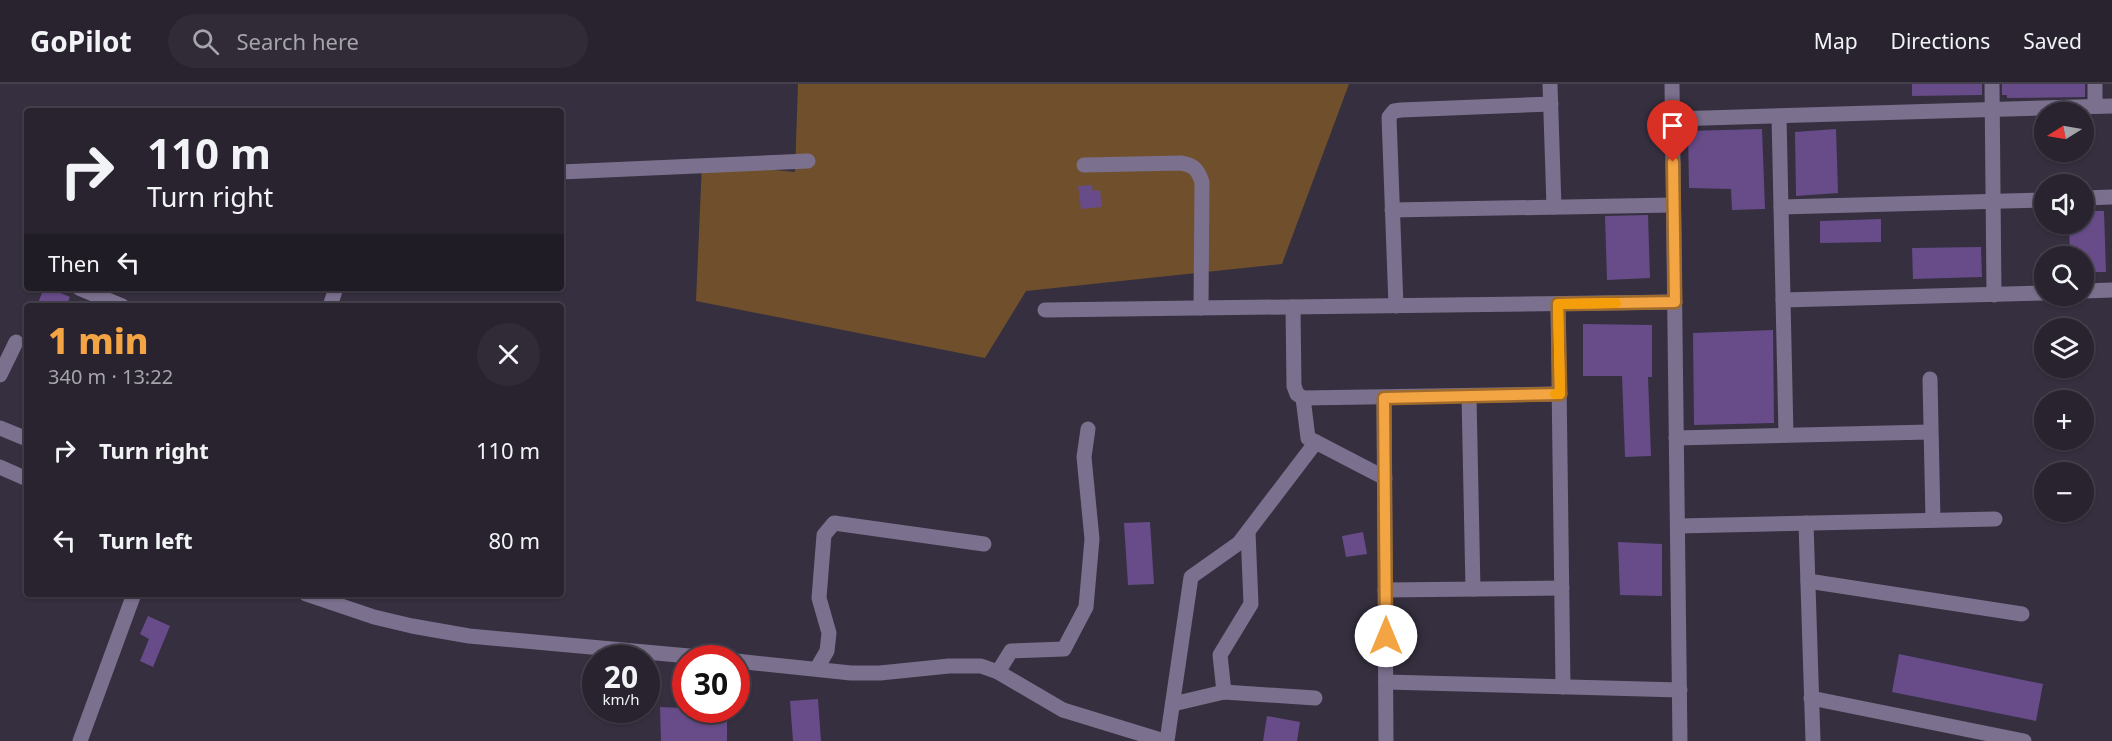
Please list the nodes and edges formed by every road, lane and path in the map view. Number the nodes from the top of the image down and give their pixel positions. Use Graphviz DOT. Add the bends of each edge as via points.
graph roads {
  1 [pos="1550,84"];
  2 [pos="1672,84"];
  3 [pos="1992,84"];
  4 [pos="2095,84"];
  5 [pos="1551,104"];
  6 [pos="2095,106"];
  7 [pos="2112,106"];
  8 [pos="1992,110"];
  9 [pos="1779,116"];
  10 [pos="1672,119"];
  11 [pos="808,161"];
  12 [pos="1084,165"];
  13 [pos="564,172"];
  14 [pos="2112,196"];
  15 [pos="2094,197"];
  16 [pos="2034,200"];
  17 [pos="1993,202"];
  18 [pos="1673,205"];
  19 [pos="1554,207"];
  20 [pos="1781,207"];
  21 [pos="1392,210"];
  22 [pos="2112,290"];
  23 [pos="84,291"];
  24 [pos="2094,291"];
  25 [pos="2034,293"];
  26 [pos="1994,295"];
  27 [pos="1783,300"];
  28 [pos="101,302"];
  29 [pos="1675,302"];
  30 [pos="1558,304"];
  31 [pos="1396,306"];
  32 [pos="1293,307"];
  33 [pos="1201,308"];
  34 [pos="1045,310"];
  35 [pos="16,342"];
  36 [pos="0,375"];
  37 [pos="1930,379"];
  38 [pos="1560,394"];
  39 [pos="1469,396"];
  40 [pos="1303,398"];
  41 [pos="1384,398"];
  42 [pos="0,428"];
  43 [pos="1088,429"];
  44 [pos="1930,432"];
  45 [pos="1786,435"];
  46 [pos="24,438"];
  47 [pos="1676,438"];
  48 [pos="1316,442"];
  49 [pos="0,467"];
  50 [pos="24,478"];
  51 [pos="1385,478"];
  52 [pos="1995,519"];
  53 [pos="1933,520"];
  54 [pos="1806,523"];
  55 [pos="1678,525"];
  56 [pos="1248,532"];
  57 [pos="984,544"];
  58 [pos="1808,581"];
  59 [pos="1562,588"];
  60 [pos="1473,589"];
  61 [pos="1385,590"];
  62 [pos="133,597"];
  63 [pos="315,597"];
  64 [pos="2022,614"];
  65 [pos="672,654"];
  66 [pos="750,662"];
  67 [pos="817,668"];
  68 [pos="998,672"];
  69 [pos="1386,682"];
  70 [pos="1563,687"];
  71 [pos="1680,690"];
  72 [pos="1224,692"];
  73 [pos="1315,698"];
  74 [pos="1811,699"];
  75 [pos="1173,704"];
  76 [pos="80,741"];
  77 [pos="1165,741"];
  78 [pos="1386,741"];
  79 [pos="1680,741"];
  80 [pos="1813,741"];
  81 [pos="2024,741"];
  1 -- 5 [label="street"];
  2 -- 10 [label="street"];
  3 -- 8 [label="street"];
  4 -- 6 [label="street"];
  5 -- 19 [label="street"];
  5 -- 21 [label="street" via="1394,111 1388,124"];
  6 -- 7 [label="street"];
  6 -- 8 [label="street"];
  8 -- 9 [label="street"];
  8 -- 17 [label="street"];
  9 -- 10 [label="street"];
  9 -- 20 [label="street"];
  10 -- 18 [label="street"];
  11 -- 13 [label="street"];
  12 -- 33 [label="street" via="1180,163 1190,164 1198,171 1202,182"];
  14 -- 15 [label="street"];
  16 -- 17 [label="street"];
  17 -- 20 [label="street"];
  17 -- 26 [label="street"];
  18 -- 19 [label="street"];
  18 -- 29 [label="street"];
  19 -- 21 [label="street"];
  20 -- 27 [label="street"];
  21 -- 31 [label="street"];
  22 -- 24 [label="street"];
  23 -- 28 [label="street"];
  25 -- 26 [label="street"];
  26 -- 27 [label="street"];
  27 -- 45 [label="street"];
  29 -- 30 [label="street"];
  29 -- 47 [label="street"];
  30 -- 31 [label="street"];
  30 -- 38 [label="street"];
  31 -- 32 [label="street"];
  32 -- 33 [label="street"];
  32 -- 40 [label="street" via="1294,386"];
  33 -- 34 [label="street"];
  35 -- 36 [label="street"];
  37 -- 44 [label="street"];
  38 -- 39 [label="street"];
  38 -- 59 [label="street"];
  39 -- 41 [label="street"];
  39 -- 60 [label="street"];
  40 -- 41 [label="street"];
  40 -- 48 [label="street" via="1308,438"];
  41 -- 51 [label="street"];
  42 -- 46 [label="street"];
  43 -- 68 [label="street" via="1084,457 1092,539 1086,607 1064,649 1011,651"];
  44 -- 45 [label="street"];
  44 -- 53 [label="street"];
  45 -- 47 [label="street"];
  47 -- 55 [label="street"];
  48 -- 51 [label="street"];
  48 -- 56 [label="street"];
  49 -- 50 [label="street"];
  51 -- 61 [label="street"];
  52 -- 53 [label="street"];
  53 -- 54 [label="street"];
  54 -- 55 [label="street"];
  54 -- 58 [label="street"];
  55 -- 71 [label="street"];
  56 -- 72 [label="street" via="1251,604 1220,655"];
  56 -- 75 [label="street" via="1239,543 1191,577"];
  57 -- 67 [label="street" via="834,523 824,535 819,598 829,633 827,651"];
  58 -- 64 [label="street"];
  58 -- 74 [label="street"];
  59 -- 60 [label="street"];
  59 -- 70 [label="street"];
  60 -- 61 [label="street"];
  61 -- 69 [label="street"];
  62 -- 76 [label="street"];
  63 -- 65 [label="street" via="374,617 469,636"];
  66 -- 67 [label="street"];
  67 -- 68 [label="street" via="880,673 966,665"];
  68 -- 77 [label="street" via="1064,710"];
  69 -- 70 [label="street"];
  69 -- 78 [label="street"];
  70 -- 71 [label="street"];
  71 -- 79 [label="street"];
  72 -- 73 [label="street"];
  72 -- 75 [label="street"];
  74 -- 80 [label="street"];
  74 -- 81 [label="street"];
  75 -- 77 [label="street"];
}
